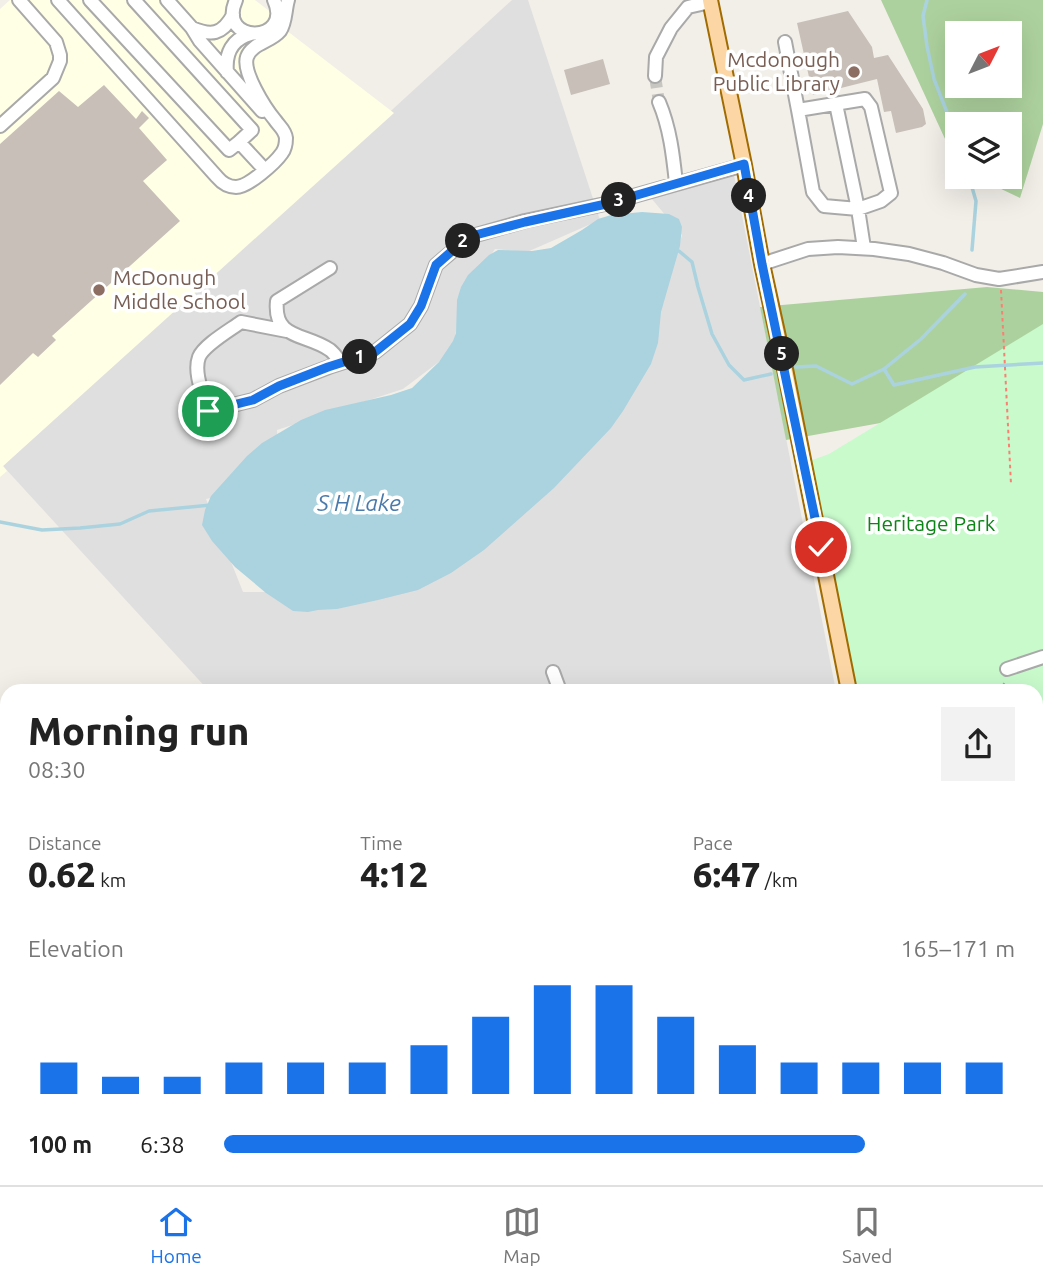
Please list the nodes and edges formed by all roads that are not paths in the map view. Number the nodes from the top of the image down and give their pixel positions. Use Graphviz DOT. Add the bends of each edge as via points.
graph roads {
  1 [pos="19,0"];
  2 [pos="58,0"];
  3 [pos="90,0"];
  4 [pos="134,0"];
  5 [pos="167,0"];
  6 [pos="288,0"];
  7 [pos="710,1"];
  8 [pos="278,4"];
  9 [pos="233,6"];
  10 [pos="192,28"];
  11 [pos="251,34"];
  12 [pos="785,42"];
  13 [pos="227,72"];
  14 [pos="655,76"];
  15 [pos="659,102"];
  16 [pos="836,104"];
  17 [pos="797,110"];
  18 [pos="275,120"];
  19 [pos="0,126"];
  20 [pos="239,142"];
  21 [pos="744,164"];
  22 [pos="265,170"];
  23 [pos="676,183"];
  24 [pos="858,209"];
  25 [pos="864,248"];
  26 [pos="762,264"];
  27 [pos="330,268"];
  28 [pos="1043,272"];
  29 [pos="287,331"];
  30 [pos="341,363"];
  31 [pos="1043,657"];
  32 [pos="1007,669"];
  33 [pos="552,672"];
  34 [pos="557,684"];
  35 [pos="848,684"];
  1 -- 19 [label="street" via="56,42 59,67 53,78"];
  2 -- 22 [label="street" via="222,183 239,187"];
  3 -- 20 [label="street" via="229,150"];
  4 -- 20 [label="street" via="252,130"];
  5 -- 10 [label="street"];
  6 -- 18 [label="street" via="282,27 251,51 246,65"];
  7 -- 14 [label="street" via="688,8 671,28 656,57"];
  7 -- 21 [label="main road"];
  8 -- 11 [label="street" via="268,31"];
  9 -- 10 [label="street" via="225,27 214,33"];
  9 -- 11 [label="street" via="237,26"];
  10 -- 13 [label="street"];
  11 -- 13 [label="street" via="232,45"];
  12 -- 17 [label="street"];
  13 -- 18 [label="street"];
  15 -- 23 [label="street" via="672,141"];
  16 -- 17 [label="street"];
  16 -- 24 [label="street"];
  16 -- 24 [label="street" via="865,99 871,107 891,193"];
  17 -- 24 [label="street" via="813,192 824,206"];
  18 -- 22 [label="street" via="286,145"];
  20 -- 22 [label="street"];
  21 -- 23 [label="street"];
  21 -- 26 [label="main road"];
  23 -- 30 [label="street" via="468,237 436,265 410,324 375,352"];
  24 -- 25 [label="street"];
  25 -- 26 [label="street" via="808,249"];
  25 -- 28 [label="street" via="909,254 999,279"];
  26 -- 35 [label="main road"];
  27 -- 29 [label="street" via="277,301 279,322"];
  29 -- 30 [label="street" via="330,350"];
  29 -- 30 [label="street" via="241,322 200,354 198,375 208,411 253,400"];
  31 -- 32 [label="street"];
  33 -- 34 [label="street"];
}
